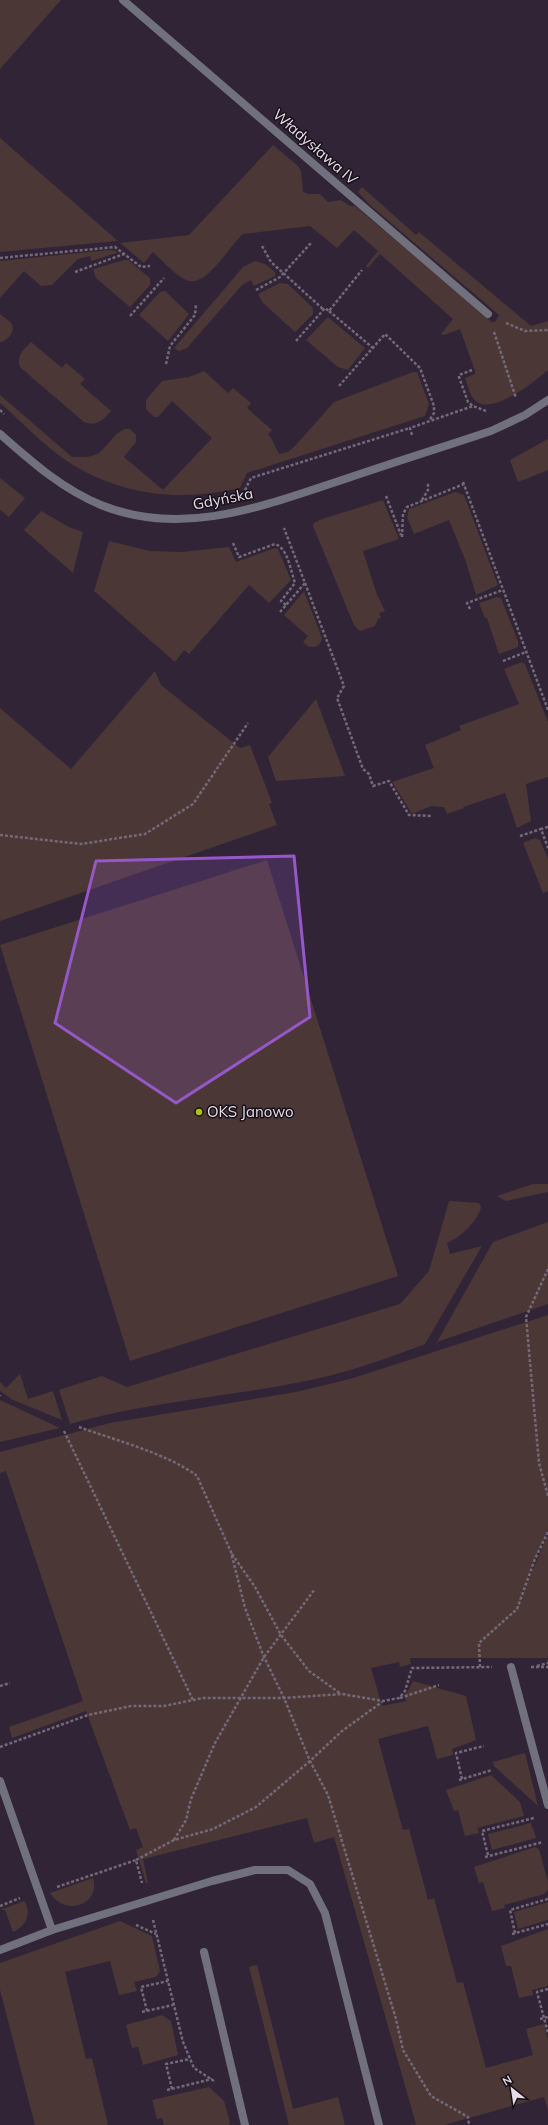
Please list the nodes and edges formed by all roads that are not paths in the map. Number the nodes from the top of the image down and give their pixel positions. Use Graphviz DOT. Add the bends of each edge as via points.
graph roads {
  1 [pos="123,0"];
  2 [pos="488,314"];
  3 [pos="548,400"];
  4 [pos="0,434"];
  5 [pos="511,1668"];
  6 [pos="0,1781"];
  7 [pos="548,1804"];
  8 [pos="52,1930"];
  9 [pos="0,1950"];
  10 [pos="204,1952"];
  11 [pos="245,2125"];
  12 [pos="380,2125"];
  1 -- 2 [label="street, Władysława IV"];
  3 -- 4 [label="street, Gdyńska" via="510,422 466,440 254,508 224,516 181,520 115,510 86,498 52,478"];
  5 -- 7 [label="street"];
  6 -- 8 [label="street"];
  8 -- 9 [label="street"];
  8 -- 12 [label="street" via="255,1870 288,1870 310,1884 325,1913"];
  10 -- 11 [label="street"];
}
